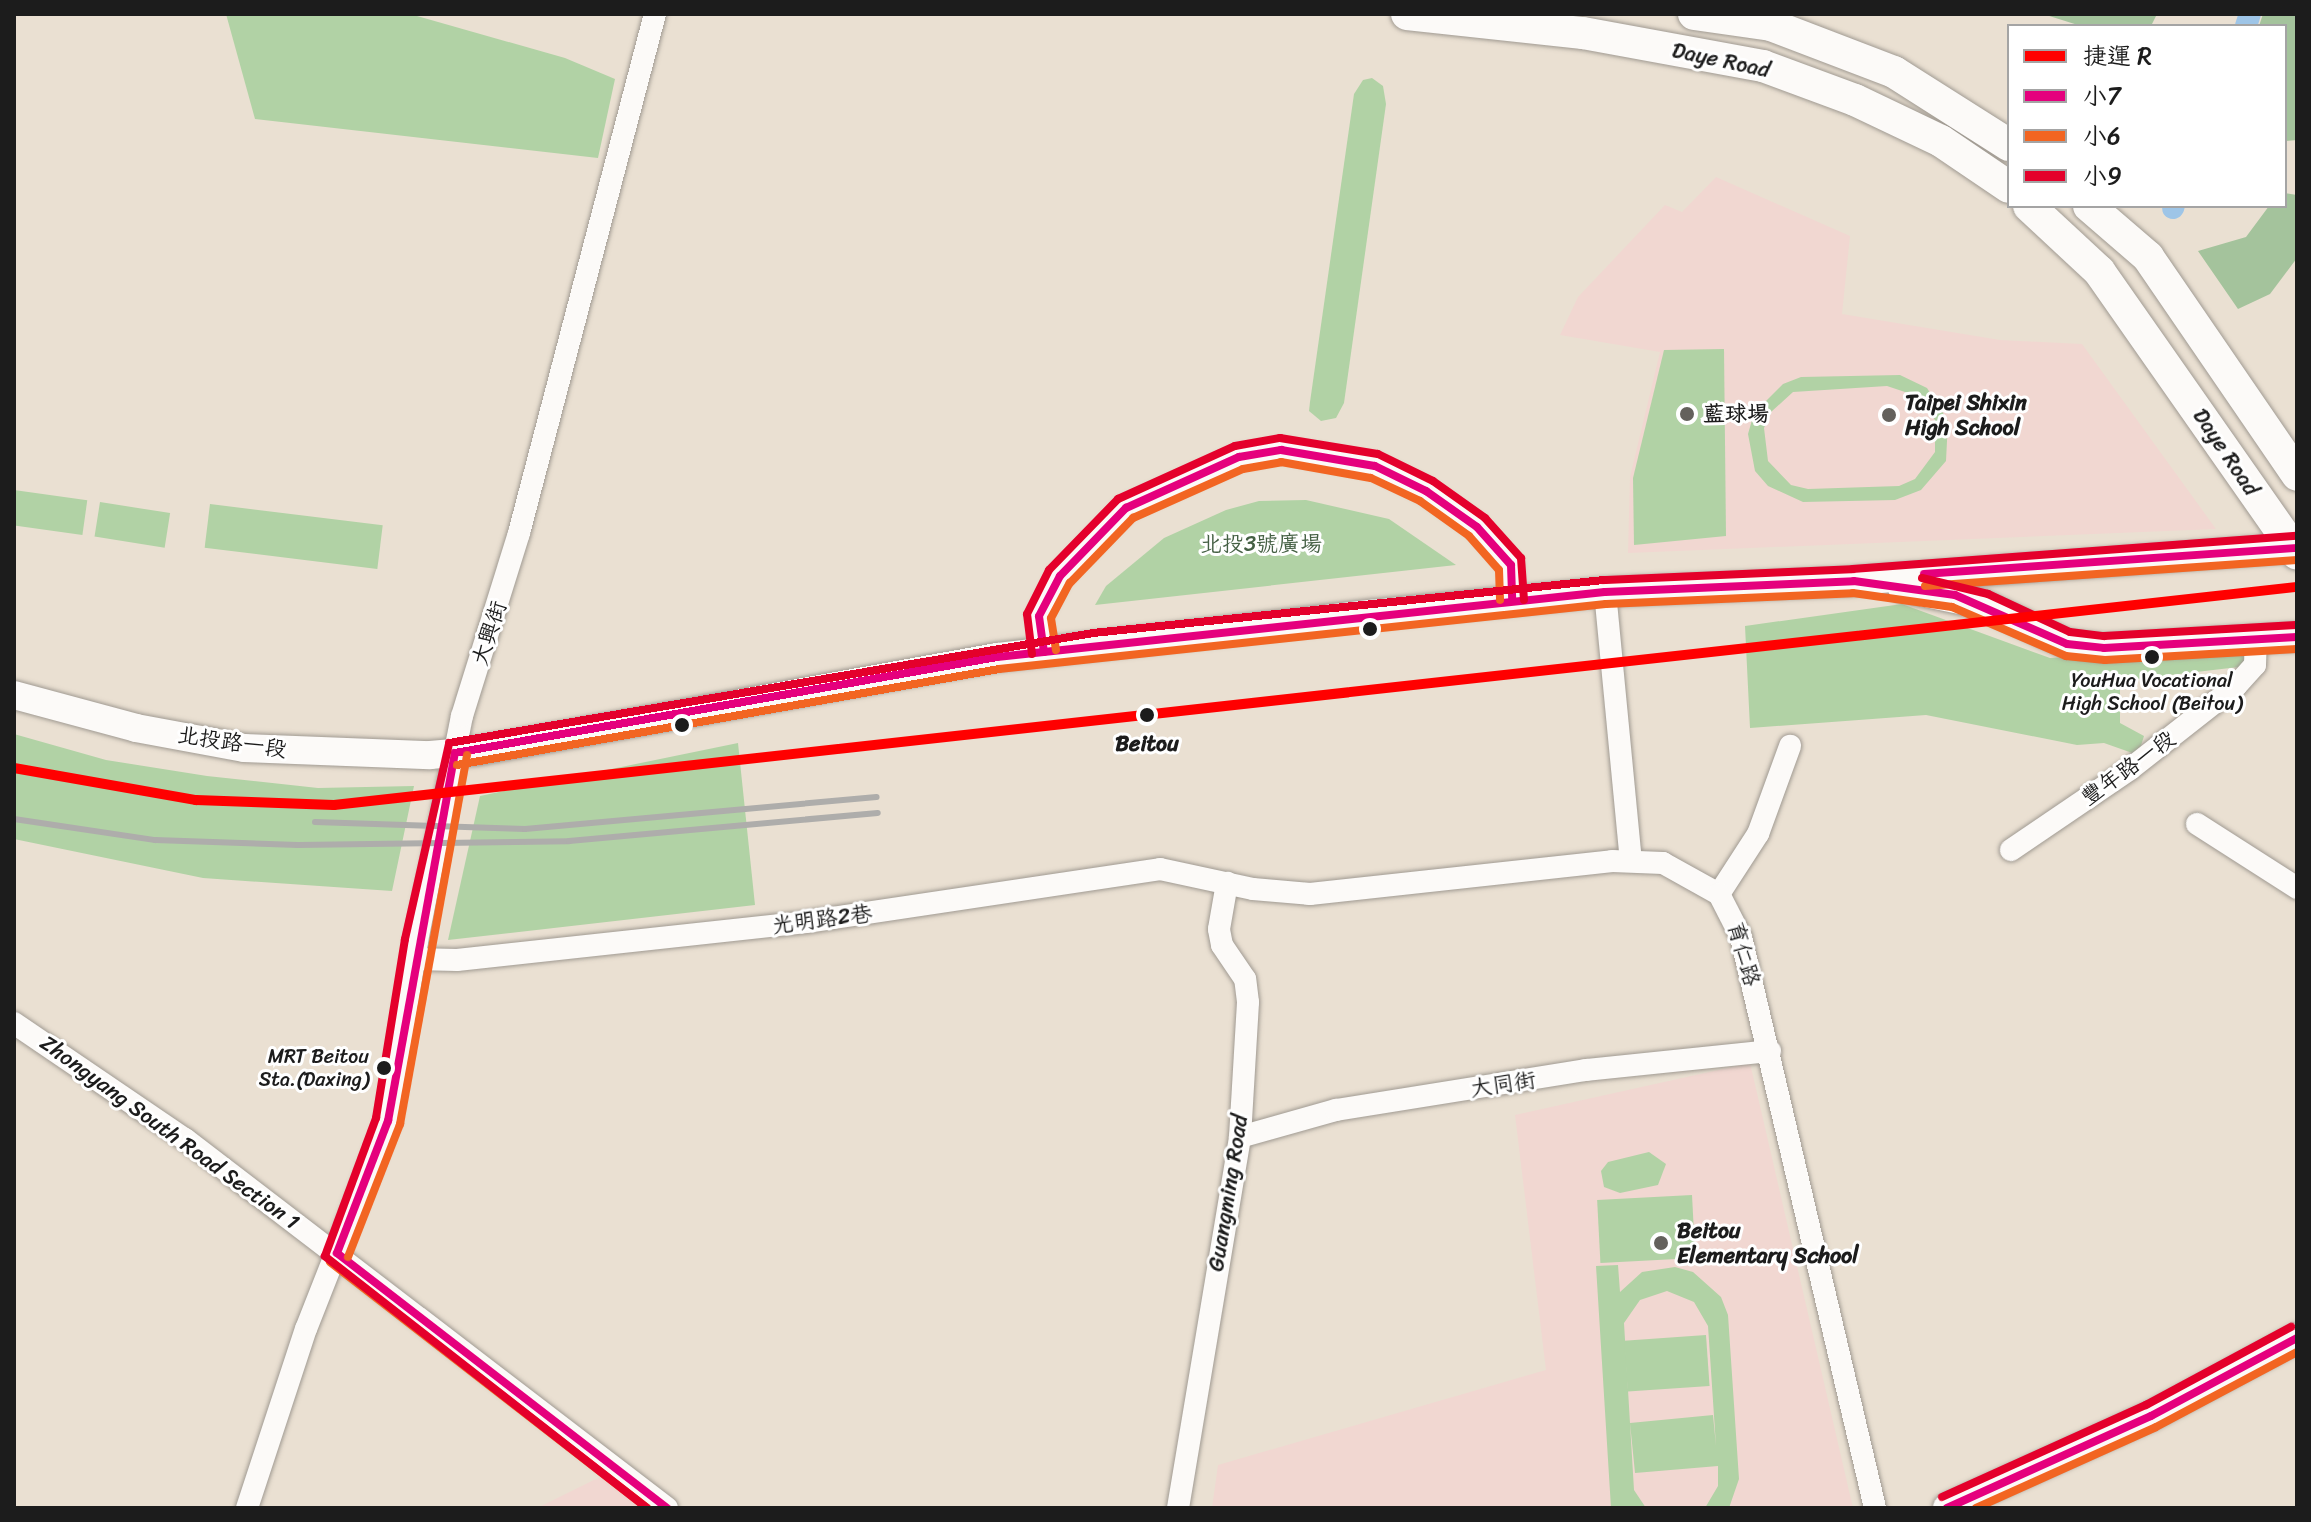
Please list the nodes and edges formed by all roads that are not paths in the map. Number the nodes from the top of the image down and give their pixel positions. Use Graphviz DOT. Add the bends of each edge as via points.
graph roads {
  1 [pos="655,14"];
  2 [pos="1407,14"];
  3 [pos="1694,14"];
  4 [pos="2007,144"];
  5 [pos="2007,186"];
  6 [pos="2031,208"];
  7 [pos="2091,208"];
  8 [pos="2297,475"];
  9 [pos="2296,550"];
  10 [pos="1854,581"];
  11 [pos="1605,592"];
  12 [pos="1512,600"];
  13 [pos="2297,637"];
  14 [pos="2256,638"];
  15 [pos="1044,652"];
  16 [pos="14,695"];
  17 [pos="1790,746"];
  18 [pos="455,753"];
  19 [pos="2197,824"];
  20 [pos="2011,850"];
  21 [pos="1631,860"];
  22 [pos="1227,883"];
  23 [pos="2297,888"];
  24 [pos="1719,894"];
  25 [pos="414,959"];
  26 [pos="14,1023"];
  27 [pos="1770,1051"];
  28 [pos="1240,1137"];
  29 [pos="337,1253"];
  30 [pos="2297,1338"];
  31 [pos="658,1507"];
  32 [pos="247,1508"];
  33 [pos="1178,1508"];
  34 [pos="1875,1508"];
  35 [pos="1947,1508"];
  1 -- 18 [label="street, 大興街" via="519,533"];
  2 -- 5 [label="main road, Daye Road" via="1583,33 1763,66 1855,100 1941,141"];
  3 -- 4 [label="main road, Daye Road" via="1771,25 1894,72"];
  6 -- 9 [label="main road, Daye Road" via="2099,271"];
  7 -- 8 [label="main road, Daye Road" via="2148,257"];
  9 -- 10 [label="street"];
  10 -- 11 [label="street, 北投路一段"];
  10 -- 14 [label="street" via="1955,595 2067,644 2104,648"];
  11 -- 12 [label="street, 北投路一段"];
  11 -- 21 [label="street"];
  12 -- 15 [label="street, 北投路一段"];
  12 -- 15 [label="street" via="1511,565 1477,527 1426,491 1375,466 1281,450 1227,461 1126,508 1060,576 1039,616"];
  13 -- 14 [label="street"];
  14 -- 20 [label="street, 豐年路一段" via="2255,665 2236,686 2130,769"];
  15 -- 18 [label="street, 北投路一段"];
  16 -- 18 [label="street, 北投路一段" via="136,728 244,748"];
  17 -- 24 [label="street" via="1758,834"];
  18 -- 25 [label="street, 大興街"];
  19 -- 23 [label="street"];
  21 -- 22 [label="street, 育仁路" via="1310,894"];
  21 -- 24 [label="street, 育仁路" via="1663,863"];
  22 -- 25 [label="street, 光明路2巷" via="1160,869 806,922 457,960"];
  22 -- 28 [label="street, Guangming Road" via="1219,929 1222,945 1245,979 1248,1002"];
  24 -- 27 [label="street, 育仁路" via="1741,937"];
  25 -- 29 [label="street, 大興街" via="388,1121"];
  26 -- 29 [label="street, Zhongyang South Road Section 1" via="185,1139"];
  27 -- 28 [label="street, 大同街" via="1586,1070 1350,1107"];
  27 -- 34 [label="street, 育仁路"];
  28 -- 33 [label="street, Guangming Road"];
  29 -- 31 [label="street, Zhongyang South Road Section 1"];
  29 -- 32 [label="street, 大興街"];
  30 -- 35 [label="street" via="2151,1416"];
}
